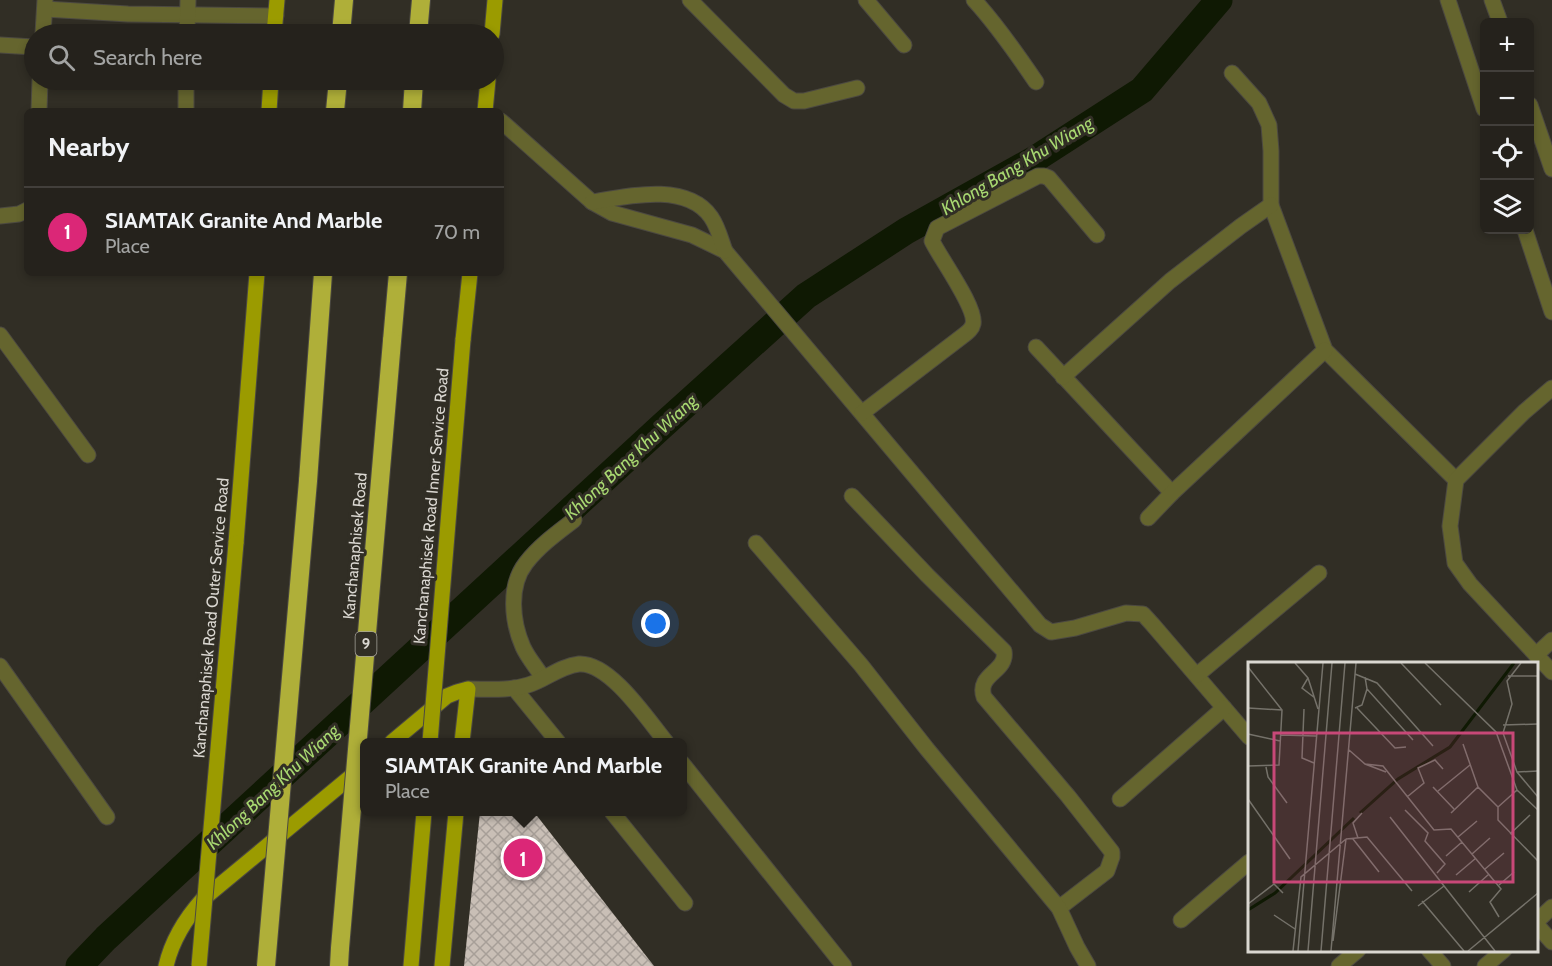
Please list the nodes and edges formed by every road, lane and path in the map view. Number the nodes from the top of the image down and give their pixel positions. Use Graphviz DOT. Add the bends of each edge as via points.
graph roads {
  1 [pos="277,0"];
  2 [pos="344,0"];
  3 [pos="421,0"];
  4 [pos="495,0"];
  5 [pos="690,0"];
  6 [pos="866,0"];
  7 [pos="974,0"];
  8 [pos="1448,0"];
  9 [pos="1492,0"];
  10 [pos="45,5"];
  11 [pos="187,7"];
  12 [pos="276,16"];
  13 [pos="1499,18"];
  14 [pos="44,24"];
  15 [pos="187,24"];
  16 [pos="275,24"];
  17 [pos="342,24"];
  18 [pos="419,24"];
  19 [pos="493,24"];
  20 [pos="0,45"];
  21 [pos="904,45"];
  22 [pos="24,46"];
  23 [pos="1232,73"];
  24 [pos="1036,82"];
  25 [pos="857,88"];
  26 [pos="40,90"];
  27 [pos="186,90"];
  28 [pos="270,90"];
  29 [pos="337,90"];
  30 [pos="413,90"];
  31 [pos="488,90"];
  32 [pos="1480,94"];
  33 [pos="39,108"];
  34 [pos="186,108"];
  35 [pos="269,108"];
  36 [pos="335,108"];
  37 [pos="412,108"];
  38 [pos="487,108"];
  39 [pos="1534,117"];
  40 [pos="504,124"];
  41 [pos="1552,169"];
  42 [pos="592,202"];
  43 [pos="1271,205"];
  44 [pos="24,212"];
  45 [pos="0,216"];
  46 [pos="1526,234"];
  47 [pos="1097,235"];
  48 [pos="725,251"];
  49 [pos="257,276"];
  50 [pos="323,276"];
  51 [pos="398,276"];
  52 [pos="470,276"];
  53 [pos="1552,312"];
  54 [pos="0,335"];
  55 [pos="1036,347"];
  56 [pos="1325,350"];
  57 [pos="1063,377"];
  58 [pos="1552,388"];
  59 [pos="862,413"];
  60 [pos="88,455"];
  61 [pos="1456,480"];
  62 [pos="1172,493"];
  63 [pos="852,496"];
  64 [pos="1148,518"];
  65 [pos="574,520"];
  66 [pos="756,543"];
  67 [pos="1319,573"];
  68 [pos="1552,640"];
  69 [pos="1536,655"];
  70 [pos="0,666"];
  71 [pos="1552,672"];
  72 [pos="1197,675"];
  73 [pos="543,678"];
  74 [pos="514,688"];
  75 [pos="468,689"];
  76 [pos="1224,708"];
  77 [pos="1248,736"];
  78 [pos="397,738"];
  79 [pos="430,738"];
  80 [pos="462,738"];
  81 [pos="555,738"];
  82 [pos="663,738"];
  83 [pos="360,768"];
  84 [pos="687,769"];
  85 [pos="1120,799"];
  86 [pos="424,816"];
  87 [pos="456,816"];
  88 [pos="615,816"];
  89 [pos="107,817"];
  90 [pos="1248,863"];
  91 [pos="686,903"];
  92 [pos="1552,907"];
  93 [pos="1059,908"];
  94 [pos="1181,920"];
  95 [pos="1537,922"];
  96 [pos="1537,924"];
  97 [pos="1552,942"];
  98 [pos="1357,951"];
  99 [pos="1430,951"];
  100 [pos="1503,951"];
  101 [pos="165,966"];
  102 [pos="200,966"];
  103 [pos="267,966"];
  104 [pos="339,966"];
  105 [pos="411,966"];
  106 [pos="442,966"];
  107 [pos="844,966"];
  108 [pos="1088,966"];
  109 [pos="1339,966"];
  110 [pos="1443,966"];
  111 [pos="1485,966"];
  1 -- 12 [label="main road"];
  2 -- 17 [label="highway"];
  3 -- 18 [label="highway"];
  4 -- 19 [label="main road"];
  5 -- 25 [label="street" via="794,101"];
  6 -- 21 [label="street"];
  7 -- 24 [label="street"];
  8 -- 32 [label="street"];
  9 -- 13 [label="street"];
  10 -- 11 [label="street" via="128,14"];
  10 -- 14 [label="street"];
  11 -- 12 [label="street"];
  11 -- 15 [label="street"];
  12 -- 16 [label="main road"];
  20 -- 22 [label="street"];
  23 -- 43 [label="street" via="1259,103 1269,125"];
  26 -- 33 [label="street"];
  27 -- 34 [label="street"];
  28 -- 35 [label="main road"];
  29 -- 36 [label="highway"];
  30 -- 37 [label="highway"];
  31 -- 38 [label="main road"];
  39 -- 41 [label="street"];
  40 -- 42 [label="street"];
  42 -- 48 [label="street" via="612,213 692,235"];
  42 -- 48 [label="street" via="636,195 681,197 710,215"];
  43 -- 56 [label="street"];
  43 -- 57 [label="street" via="1170,281"];
  44 -- 45 [label="street"];
  46 -- 53 [label="street"];
  47 -- 59 [label="street" via="1044,176 937,228 932,241 970,306 973,325"];
  48 -- 59 [label="street"];
  49 -- 102 [label="main road, Kanchanaphisek Road Outer Service Road, bridge"];
  50 -- 103 [label="highway, bridge"];
  51 -- 104 [label="highway, Kanchanaphisek Road / 9, bridge"];
  52 -- 79 [label="main road, Kanchanaphisek Road Inner Service Road, bridge"];
  54 -- 60 [label="street"];
  55 -- 57 [label="street"];
  56 -- 61 [label="street"];
  56 -- 62 [label="street"];
  57 -- 62 [label="street"];
  58 -- 61 [label="street"];
  59 -- 72 [label="street" via="1040,626 1052,632 1126,613 1143,614"];
  61 -- 69 [label="street" via="1450,526 1455,563"];
  62 -- 64 [label="street"];
  63 -- 93 [label="street" via="1004,651 1004,662 983,684 984,697 1112,852 1107,871"];
  65 -- 73 [label="street" via="524,565 515,584 516,624 523,647"];
  66 -- 93 [label="street" via="861,664"];
  67 -- 72 [label="street"];
  68 -- 69 [label="street"];
  69 -- 71 [label="street"];
  70 -- 89 [label="street"];
  72 -- 76 [label="street"];
  73 -- 74 [label="street"];
  73 -- 82 [label="street" via="581,664 605,672"];
  74 -- 75 [label="street"];
  74 -- 81 [label="street"];
  75 -- 78 [label="main road" via="447,696"];
  75 -- 80 [label="main road"];
  76 -- 77 [label="street"];
  76 -- 85 [label="street"];
  83 -- 101 [label="main road" via="203,899 179,931"];
  84 -- 107 [label="street"];
  86 -- 105 [label="main road"];
  87 -- 106 [label="main road"];
  88 -- 91 [label="street"];
  90 -- 94 [label="street"];
  92 -- 95 [label="street"];
  93 -- 108 [label="street"];
  96 -- 97 [label="street"];
  98 -- 109 [label="street"];
  99 -- 110 [label="street"];
  100 -- 111 [label="street"];
}
